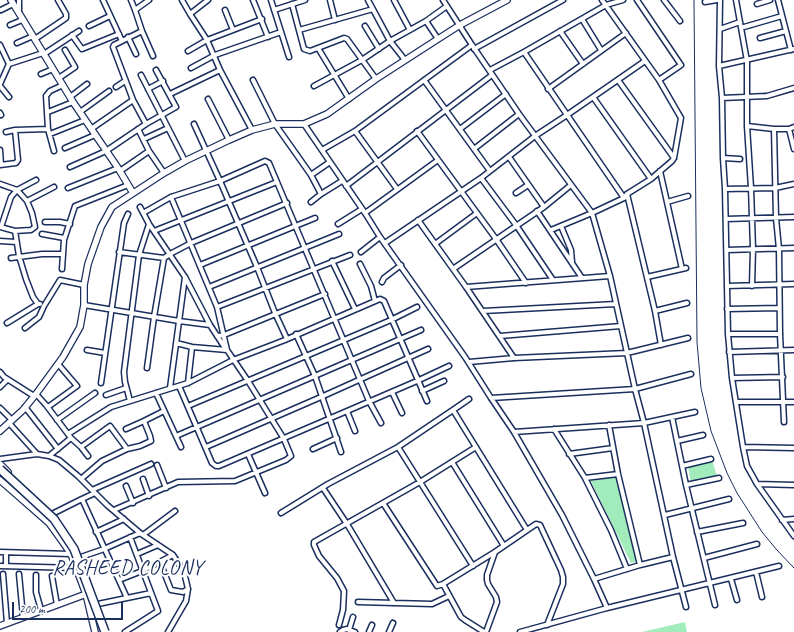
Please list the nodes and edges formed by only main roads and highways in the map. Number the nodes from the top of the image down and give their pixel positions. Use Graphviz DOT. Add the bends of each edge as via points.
graph roads {
  1 [pos="0,469"];
  2 [pos="0,474"];
  3 [pos="100,632"];
  4 [pos="105,632"];
  1 -- 4 [label="highway, bridge" via="54,519 71,544"];
  2 -- 3 [label="highway, bridge" via="55,526 72,551"];
}
